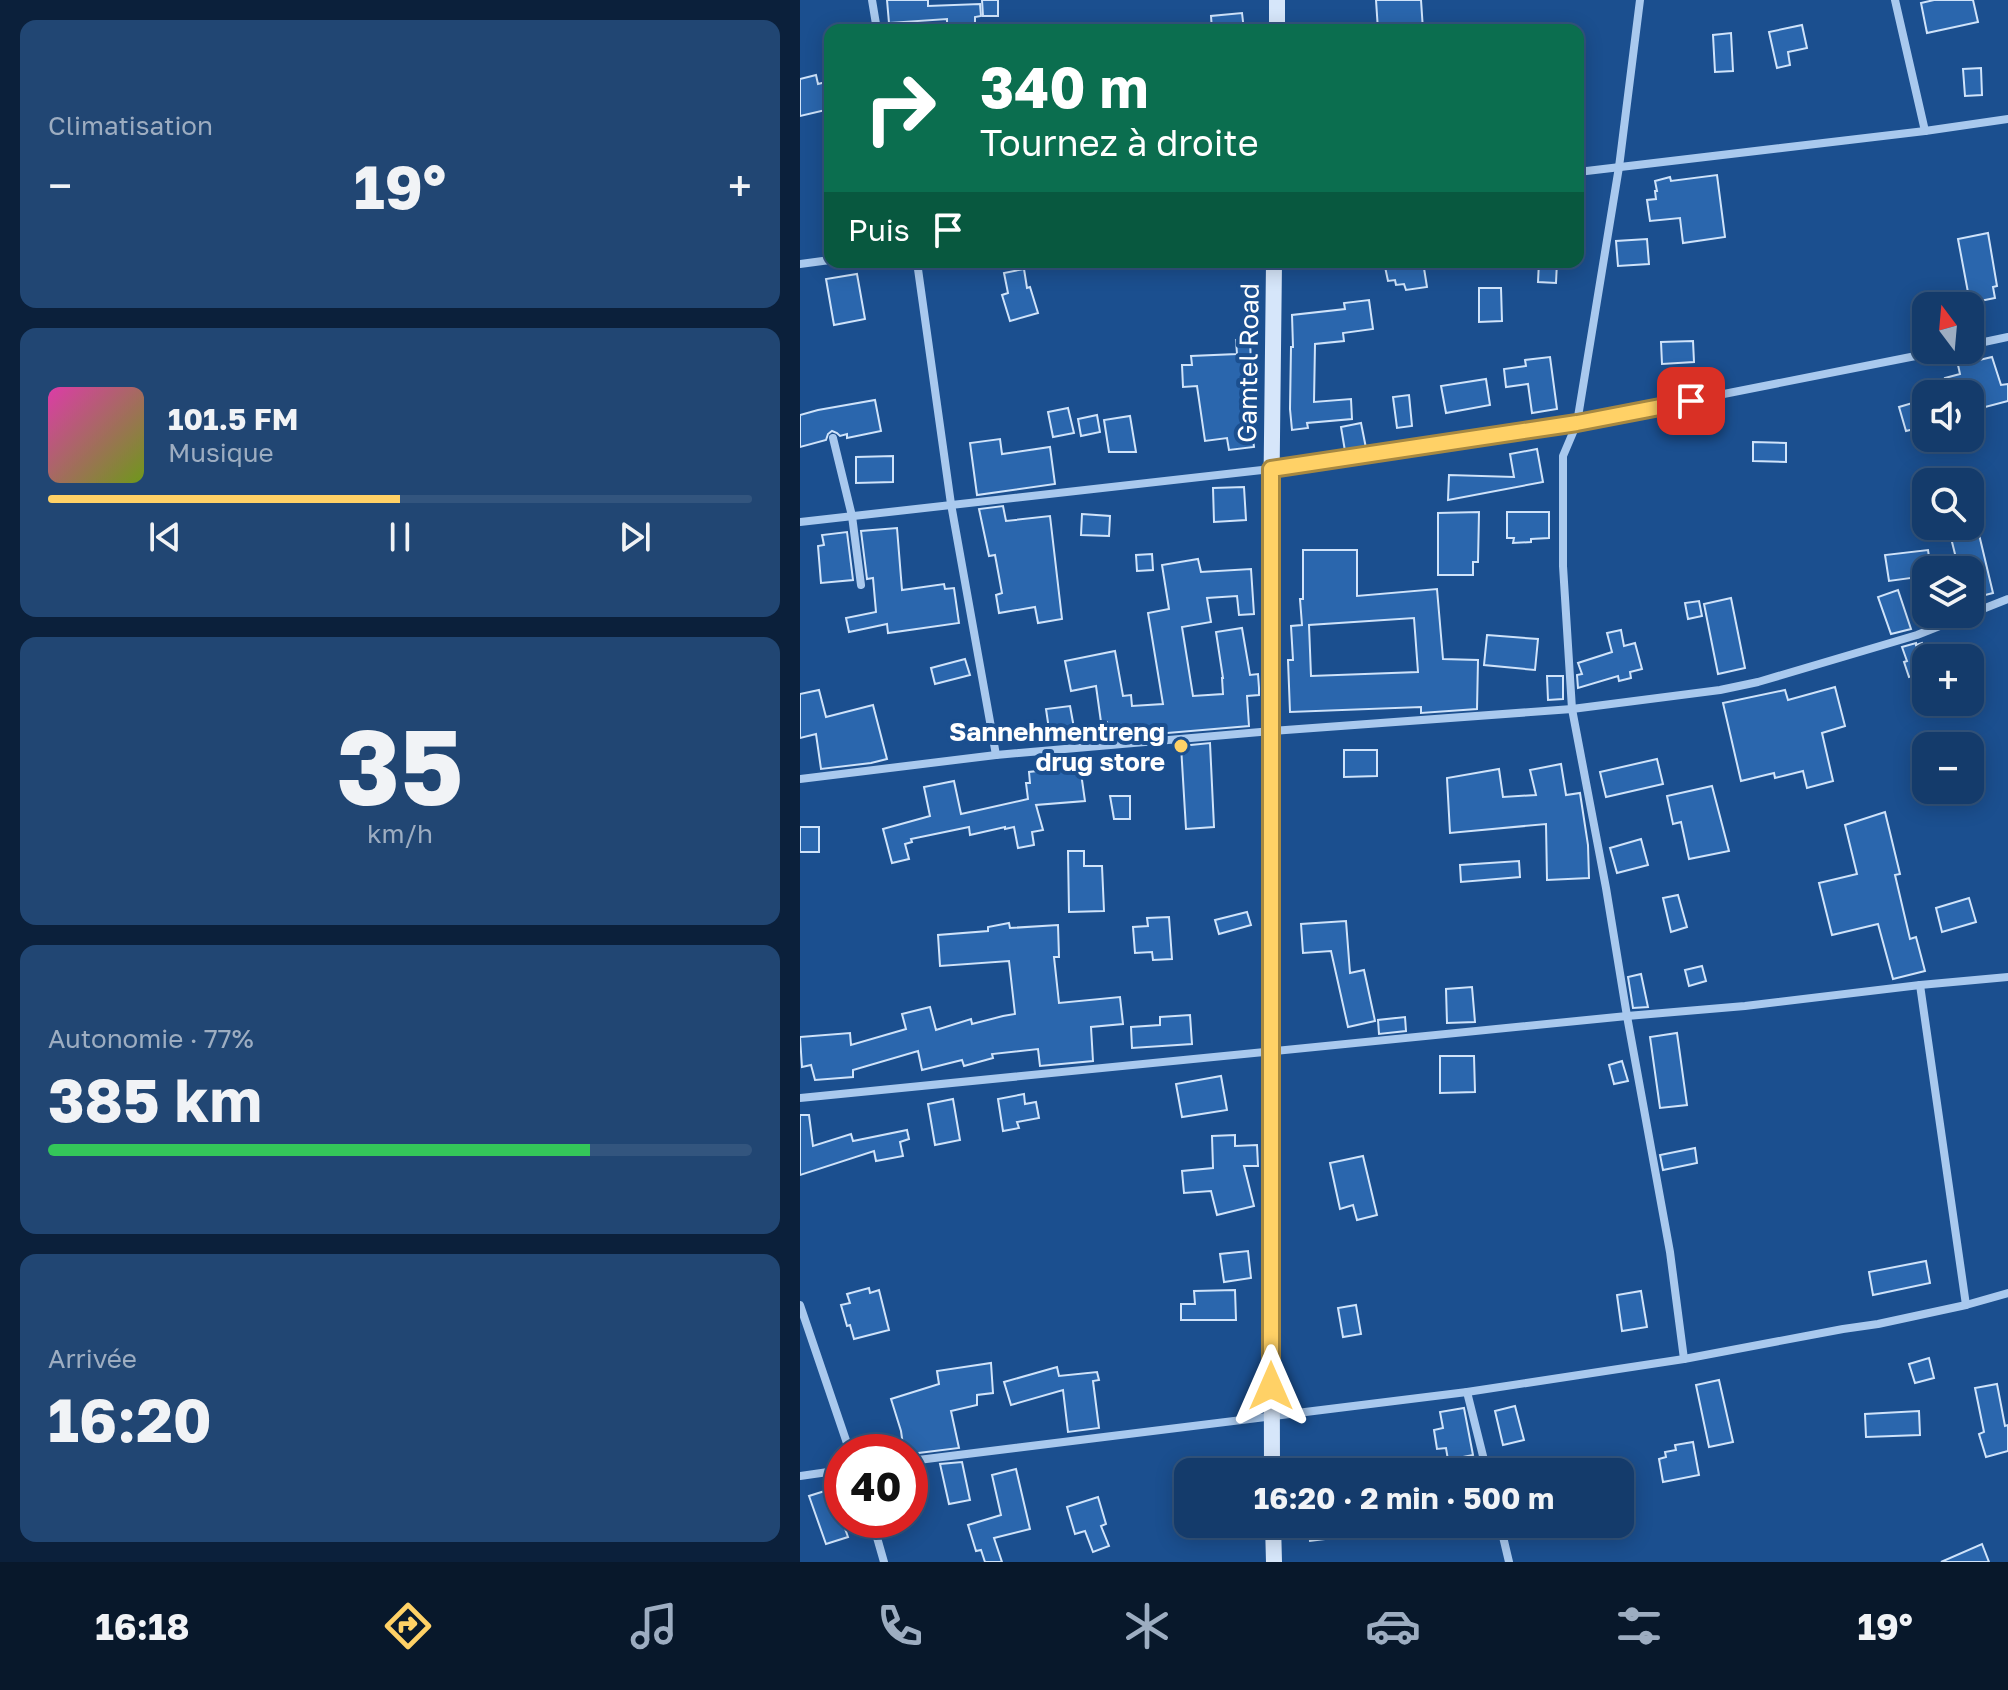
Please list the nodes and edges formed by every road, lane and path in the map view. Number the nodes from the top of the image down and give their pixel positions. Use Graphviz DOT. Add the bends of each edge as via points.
graph roads {
  1 [pos="872,0"];
  2 [pos="1277,0"];
  3 [pos="1640,0"];
  4 [pos="1895,0"];
  5 [pos="876,24"];
  6 [pos="1277,24"];
  7 [pos="2008,119"];
  8 [pos="1925,131"];
  9 [pos="1619,167"];
  10 [pos="1584,171"];
  11 [pos="824,261"];
  12 [pos="800,264"];
  13 [pos="918,268"];
  14 [pos="1274,268"];
  15 [pos="2008,337"];
  16 [pos="1984,342"];
  17 [pos="1912,357"];
  18 [pos="1577,423"];
  19 [pos="833,438"];
  20 [pos="1271,469"];
  21 [pos="951,504"];
  22 [pos="852,516"];
  23 [pos="800,522"];
  24 [pos="861,585"];
  25 [pos="2008,599"];
  26 [pos="1984,608"];
  27 [pos="1935,628"];
  28 [pos="1572,709"];
  29 [pos="1272,731"];
  30 [pos="996,755"];
  31 [pos="800,779"];
  32 [pos="2008,977"];
  33 [pos="1920,985"];
  34 [pos="1627,1016"];
  35 [pos="1270,1051"];
  36 [pos="800,1098"];
  37 [pos="2008,1293"];
  38 [pos="800,1305"];
  39 [pos="1966,1305"];
  40 [pos="1684,1359"];
  41 [pos="1467,1392"];
  42 [pos="1271,1417"];
  43 [pos="844,1434"];
  44 [pos="1272,1458"];
  45 [pos="1484,1458"];
  46 [pos="928,1459"];
  47 [pos="824,1473"];
  48 [pos="800,1476"];
  49 [pos="877,1538"];
  50 [pos="1273,1538"];
  51 [pos="1503,1538"];
  52 [pos="884,1562"];
  53 [pos="1274,1562"];
  54 [pos="1509,1562"];
  1 -- 5 [label="street"];
  2 -- 6 [label="street"];
  3 -- 9 [label="street"];
  4 -- 8 [label="street"];
  7 -- 8 [label="street"];
  8 -- 9 [label="street"];
  9 -- 10 [label="street"];
  9 -- 18 [label="street"];
  11 -- 12 [label="street"];
  13 -- 21 [label="street"];
  14 -- 20 [label="street, Gamtel Road"];
  15 -- 16 [label="street"];
  17 -- 18 [label="street"];
  18 -- 20 [label="street"];
  18 -- 28 [label="street" via="1563,456"];
  19 -- 22 [label="street"];
  20 -- 21 [label="street"];
  20 -- 29 [label="street, Gamtel Road"];
  21 -- 22 [label="street"];
  21 -- 30 [label="street"];
  22 -- 23 [label="street"];
  22 -- 24 [label="street"];
  25 -- 26 [label="street"];
  27 -- 28 [label="street" via="1758,682"];
  28 -- 29 [label="street"];
  28 -- 34 [label="street"];
  29 -- 30 [label="street"];
  29 -- 35 [label="street, Gamtel Road"];
  30 -- 31 [label="street"];
  32 -- 33 [label="street"];
  33 -- 34 [label="street"];
  33 -- 39 [label="street"];
  34 -- 35 [label="street"];
  34 -- 40 [label="street"];
  35 -- 36 [label="street"];
  35 -- 42 [label="street, Gamtel Road"];
  37 -- 39 [label="street"];
  38 -- 43 [label="street"];
  39 -- 40 [label="street"];
  40 -- 41 [label="street"];
  41 -- 42 [label="street"];
  41 -- 45 [label="street"];
  42 -- 44 [label="street, Gamtel Road"];
  42 -- 46 [label="street"];
  47 -- 48 [label="street"];
  49 -- 52 [label="street"];
  50 -- 53 [label="street"];
  51 -- 54 [label="street"];
}
